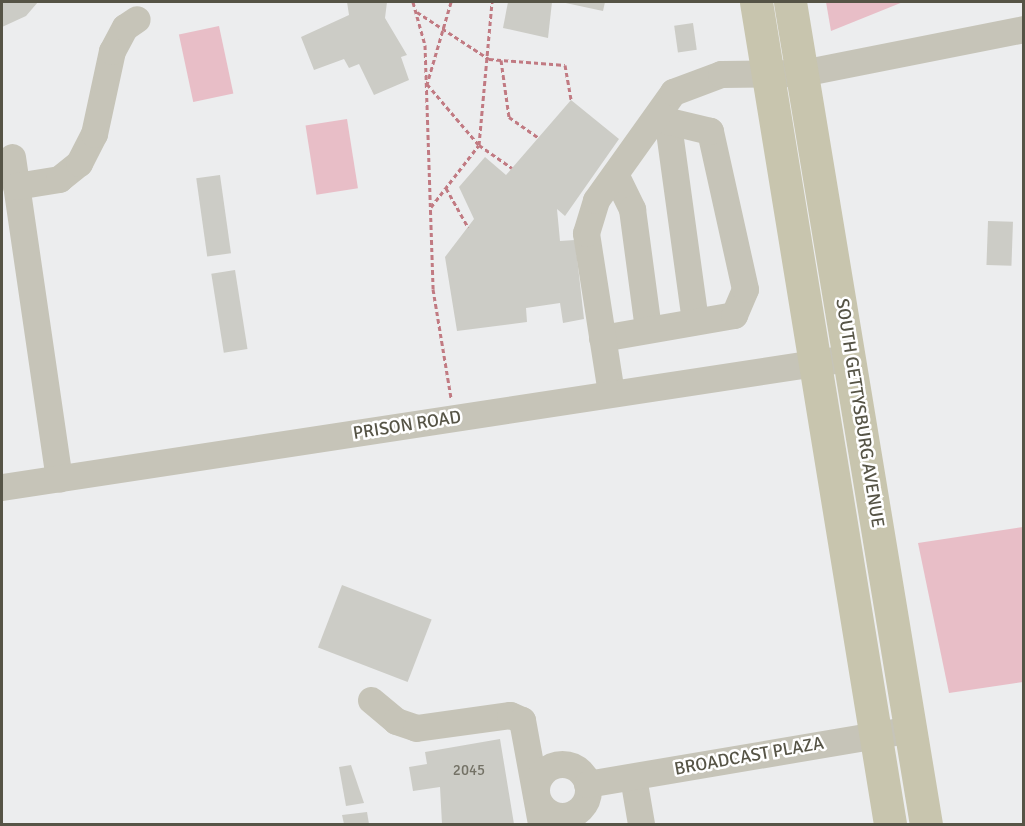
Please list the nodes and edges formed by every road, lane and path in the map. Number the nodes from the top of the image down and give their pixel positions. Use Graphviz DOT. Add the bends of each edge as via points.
graph roads {
  1 [pos="413,2"];
  2 [pos="451,2"];
  3 [pos="492,2"];
  4 [pos="756,2"];
  5 [pos="790,2"];
  6 [pos="416,11"];
  7 [pos="137,19"];
  8 [pos="443,27"];
  9 [pos="1023,29"];
  10 [pos="489,59"];
  11 [pos="501,60"];
  12 [pos="802,73"];
  13 [pos="769,75"];
  14 [pos="427,84"];
  15 [pos="571,100"];
  16 [pos="662,121"];
  17 [pos="539,138"];
  18 [pos="479,145"];
  19 [pos="512,168"];
  20 [pos="11,170"];
  21 [pos="616,176"];
  22 [pos="446,188"];
  23 [pos="430,207"];
  24 [pos="468,227"];
  25 [pos="696,321"];
  26 [pos="648,329"];
  27 [pos="602,338"];
  28 [pos="851,358"];
  29 [pos="814,363"];
  30 [pos="611,393"];
  31 [pos="454,418"];
  32 [pos="59,479"];
  33 [pos="2,488"];
  34 [pos="371,700"];
  35 [pos="911,729"];
  36 [pos="876,734"];
  37 [pos="633,777"];
  38 [pos="587,784"];
  39 [pos="546,798"];
  40 [pos="641,825"];
  41 [pos="890,825"];
  42 [pos="926,825"];
  1 -- 6 [label="path"];
  2 -- 8 [label="path"];
  3 -- 10 [label="path"];
  4 -- 13 [label="main road, SOUTH GETTYSBURG AVENUE"];
  5 -- 12 [label="main road, SOUTH GETTYSBURG AVENUE"];
  6 -- 8 [label="path"];
  6 -- 14 [label="path" via="425,45"];
  7 -- 20 [label="street" via="125,27 112,51 94,134 79,163 59,179"];
  8 -- 10 [label="path"];
  8 -- 14 [label="path"];
  9 -- 12 [label="street"];
  10 -- 11 [label="path"];
  10 -- 18 [label="path"];
  11 -- 15 [label="path" via="565,65"];
  11 -- 17 [label="path" via="509,117"];
  12 -- 13 [label="street"];
  12 -- 28 [label="main road, SOUTH GETTYSBURG AVENUE"];
  13 -- 16 [label="street" via="721,74 673,92"];
  13 -- 29 [label="main road, SOUTH GETTYSBURG AVENUE"];
  14 -- 18 [label="path"];
  14 -- 23 [label="path"];
  16 -- 21 [label="street"];
  16 -- 25 [label="street"];
  16 -- 25 [label="street" via="710,131 745,289 734,315"];
  18 -- 19 [label="path"];
  18 -- 22 [label="path"];
  20 -- 32 [label="street"];
  21 -- 26 [label="street" via="632,209"];
  21 -- 27 [label="street" via="596,200 586,232"];
  22 -- 23 [label="path"];
  22 -- 24 [label="path"];
  23 -- 31 [label="path" via="433,290"];
  25 -- 26 [label="street"];
  26 -- 27 [label="street"];
  27 -- 30 [label="street"];
  28 -- 29 [label="street"];
  28 -- 35 [label="main road, SOUTH GETTYSBURG AVENUE"];
  29 -- 30 [label="street, PRISON ROAD"];
  29 -- 36 [label="main road, SOUTH GETTYSBURG AVENUE"];
  30 -- 31 [label="street, PRISON ROAD"];
  31 -- 32 [label="street, PRISON ROAD"];
  32 -- 33 [label="street, PRISON ROAD"];
  34 -- 39 [label="street" via="396,721 416,728 516,716 525,729"];
  35 -- 36 [label="street, BROADCAST PLAZA"];
  35 -- 42 [label="main road, SOUTH GETTYSBURG AVENUE"];
  36 -- 37 [label="street, BROADCAST PLAZA"];
  36 -- 41 [label="main road, SOUTH GETTYSBURG AVENUE"];
  37 -- 38 [label="street, BROADCAST PLAZA"];
  37 -- 40 [label="street"];
  38 -- 39 [label="street" via="582,807"];
  38 -- 39 [label="street" via="575,768"];
}
